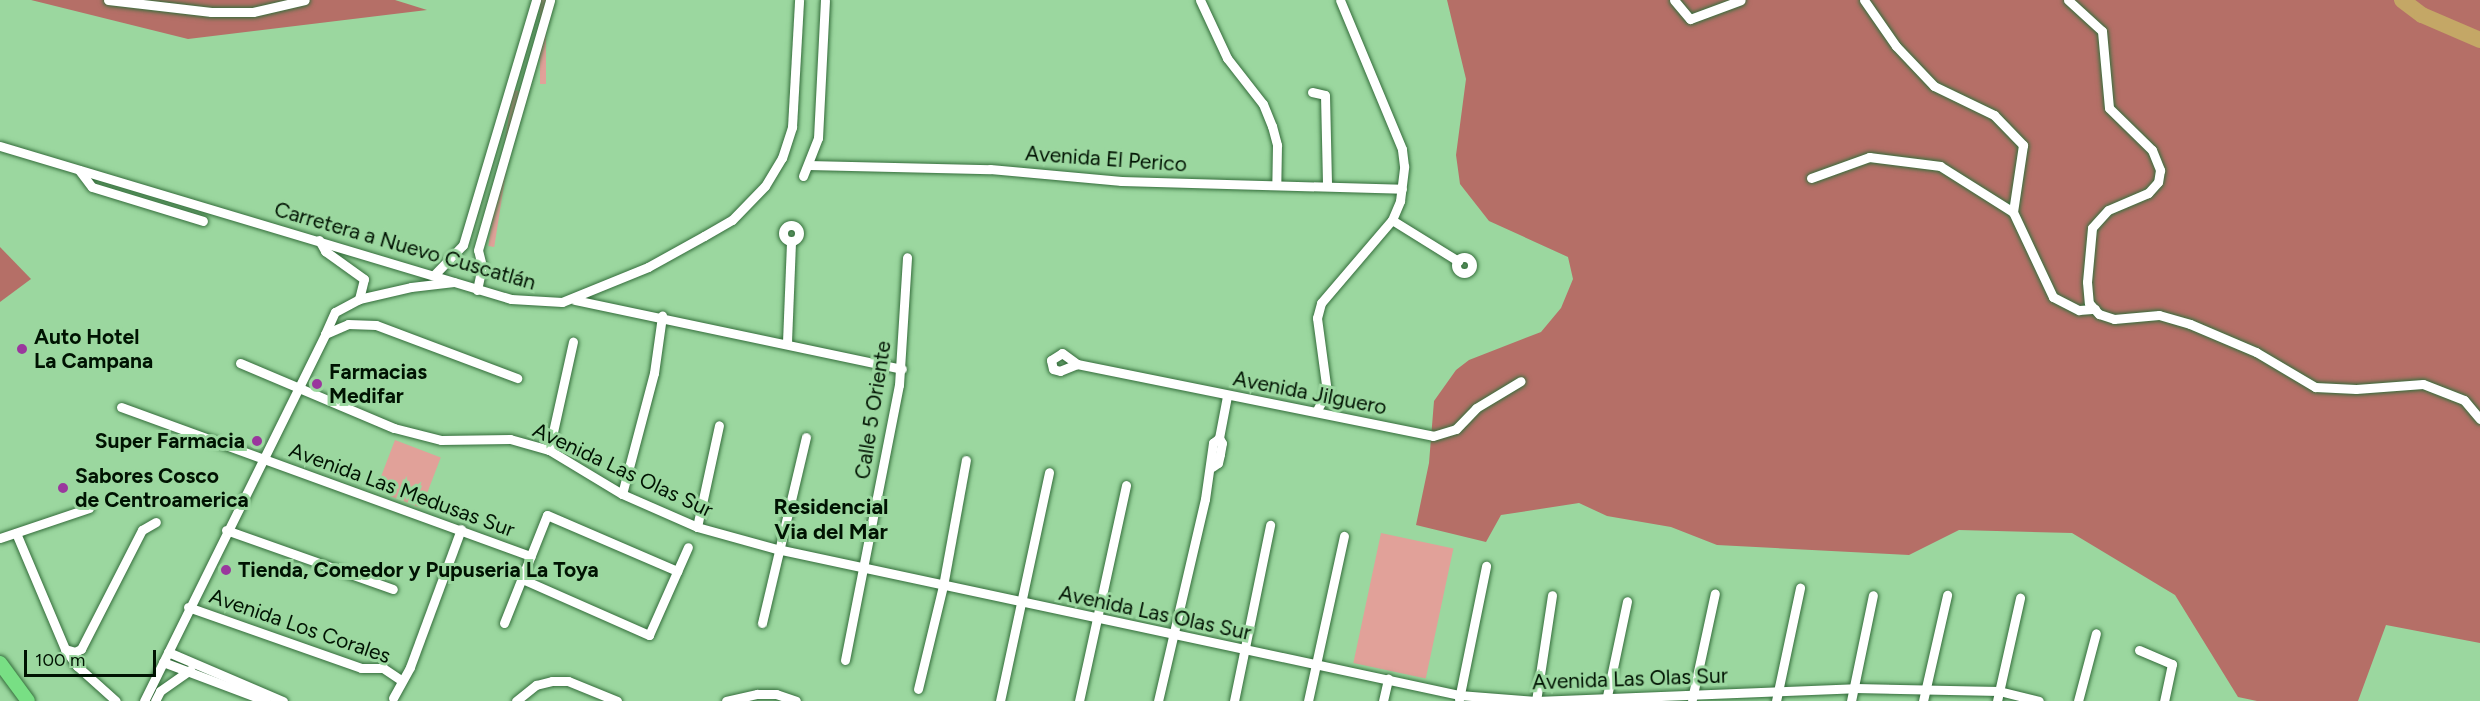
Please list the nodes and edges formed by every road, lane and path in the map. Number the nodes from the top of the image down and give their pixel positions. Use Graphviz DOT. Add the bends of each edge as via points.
graph roads {
  1 [pos="108,0"];
  2 [pos="305,0"];
  3 [pos="536,0"];
  4 [pos="550,0"];
  5 [pos="799,0"];
  6 [pos="825,0"];
  7 [pos="1200,0"];
  8 [pos="1340,0"];
  9 [pos="1674,0"];
  10 [pos="1741,0"];
  11 [pos="1864,0"];
  12 [pos="2068,0"];
  13 [pos="171,5"];
  14 [pos="512,82"];
  15 [pos="525,86"];
  16 [pos="1312,92"];
  17 [pos="0,146"];
  18 [pos="808,165"];
  19 [pos="79,170"];
  20 [pos="803,176"];
  21 [pos="1811,178"];
  22 [pos="1276,184"];
  23 [pos="1327,186"];
  24 [pos="1402,189"];
  25 [pos="2013,212"];
  26 [pos="203,220"];
  27 [pos="1392,220"];
  28 [pos="319,240"];
  29 [pos="790,241"];
  30 [pos="463,245"];
  31 [pos="478,250"];
  32 [pos="907,257"];
  33 [pos="1458,261"];
  34 [pos="435,274"];
  35 [pos="456,282"];
  36 [pos="477,290"];
  37 [pos="359,299"];
  38 [pos="575,299"];
  39 [pos="2095,309"];
  40 [pos="662,316"];
  41 [pos="325,334"];
  42 [pos="573,342"];
  43 [pos="787,342"];
  44 [pos="240,363"];
  45 [pos="1077,364"];
  46 [pos="902,369"];
  47 [pos="517,378"];
  48 [pos="1521,381"];
  49 [pos="297,390"];
  50 [pos="1227,396"];
  51 [pos="121,407"];
  52 [pos="1317,410"];
  53 [pos="2480,420"];
  54 [pos="719,426"];
  55 [pos="806,437"];
  56 [pos="549,450"];
  57 [pos="261,459"];
  58 [pos="966,460"];
  59 [pos="1049,472"];
  60 [pos="1126,484"];
  61 [pos="622,494"];
  62 [pos="89,508"];
  63 [pos="156,522"];
  64 [pos="1270,525"];
  65 [pos="697,527"];
  66 [pos="461,529"];
  67 [pos="226,530"];
  68 [pos="16,533"];
  69 [pos="1344,536"];
  70 [pos="0,538"];
  71 [pos="688,547"];
  72 [pos="777,549"];
  73 [pos="531,556"];
  74 [pos="1486,566"];
  75 [pos="864,567"];
  76 [pos="677,572"];
  77 [pos="522,579"];
  78 [pos="943,586"];
  79 [pos="1800,588"];
  80 [pos="393,590"];
  81 [pos="1715,593"];
  82 [pos="1873,595"];
  83 [pos="1947,595"];
  84 [pos="1552,596"];
  85 [pos="2020,598"];
  86 [pos="1627,601"];
  87 [pos="1022,604"];
  88 [pos="188,607"];
  89 [pos="1096,620"];
  90 [pos="504,623"];
  91 [pos="762,624"];
  92 [pos="2096,633"];
  93 [pos="1176,635"];
  94 [pos="65,649"];
  95 [pos="1245,650"];
  96 [pos="2139,650"];
  97 [pos="168,652"];
  98 [pos="845,660"];
  99 [pos="164,662"];
  100 [pos="0,663"];
  101 [pos="1317,665"];
  102 [pos="190,670"];
  103 [pos="1388,679"];
  104 [pos="401,680"];
  105 [pos="4,681"];
  106 [pos="151,686"];
  107 [pos="1855,688"];
  108 [pos="918,689"];
  109 [pos="1925,689"];
  110 [pos="160,691"];
  111 [pos="1777,696"];
  112 [pos="1998,696"];
  113 [pos="393,698"];
  114 [pos="1692,698"];
  115 [pos="1460,699"];
  116 [pos="614,700"];
  117 [pos="1606,700"];
  118 [pos="28,701"];
  119 [pos="116,701"];
  120 [pos="144,701"];
  121 [pos="155,701"];
  122 [pos="266,701"];
  123 [pos="283,701"];
  124 [pos="516,701"];
  125 [pos="726,701"];
  126 [pos="796,701"];
  127 [pos="1000,701"];
  128 [pos="1079,701"];
  129 [pos="1158,701"];
  130 [pos="1234,701"];
  131 [pos="1308,701"];
  132 [pos="1383,701"];
  133 [pos="1536,701"];
  134 [pos="1851,701"];
  135 [pos="1923,701"];
  136 [pos="2039,701"];
  137 [pos="2078,701"];
  138 [pos="2164,701"];
  1 -- 13 [label="street"];
  2 -- 13 [label="street" via="253,12"];
  3 -- 14 [label="street"];
  4 -- 15 [label="street"];
  5 -- 38 [label="street, Carretera a Nuevo Cuscatlán" via="792,127 782,158 765,186 732,220 648,267"];
  6 -- 18 [label="street" via="818,138"];
  7 -- 22 [label="street" via="1227,58 1263,104 1277,145"];
  8 -- 24 [label="street" via="1402,150"];
  9 -- 10 [label="street" via="1690,19"];
  11 -- 25 [label="street" via="1896,46 1934,86 1994,115 2023,145"];
  12 -- 39 [label="street" via="2102,31 2109,108 2152,150 2160,170 2158,182 2148,193 2108,210 2092,228 2087,270 2090,303"];
  14 -- 15 [label="street"];
  14 -- 30 [label="street"];
  15 -- 31 [label="street"];
  16 -- 23 [label="street" via="1324,94"];
  17 -- 19 [label="street, Carretera a Nuevo Cuscatlán"];
  18 -- 20 [label="street"];
  18 -- 22 [label="street, Avenida El Perico" via="990,169 1121,181"];
  19 -- 26 [label="street" via="92,187"];
  19 -- 28 [label="street, Carretera a Nuevo Cuscatlán"];
  21 -- 25 [label="street" via="1869,157 1940,166"];
  22 -- 23 [label="street, Avenida El Perico"];
  23 -- 24 [label="street, Avenida El Perico"];
  24 -- 27 [label="street"];
  25 -- 39 [label="street" via="2053,297 2079,310"];
  27 -- 33 [label="street"];
  27 -- 52 [label="street" via="1321,303 1317,318 1327,392"];
  28 -- 34 [label="street, Carretera a Nuevo Cuscatlán"];
  28 -- 37 [label="street" via="325,251 364,279"];
  29 -- 43 [label="street"];
  30 -- 31 [label="street"];
  30 -- 34 [label="street"];
  31 -- 36 [label="street" via="482,266"];
  32 -- 46 [label="street, Calle 5 Oriente"];
  34 -- 35 [label="street, Carretera a Nuevo Cuscatlán"];
  35 -- 36 [label="street, Carretera a Nuevo Cuscatlán"];
  35 -- 37 [label="street"];
  36 -- 38 [label="street, Carretera a Nuevo Cuscatlán" via="538,304"];
  37 -- 41 [label="street" via="335,312"];
  38 -- 40 [label="street"];
  39 -- 53 [label="street" via="2114,319 2159,315 2190,324 2256,352 2315,387 2356,389 2423,384 2464,400"];
  40 -- 43 [label="street"];
  40 -- 61 [label="street" via="654,374"];
  41 -- 47 [label="street" via="348,324 376,325"];
  41 -- 49 [label="street"];
  42 -- 56 [label="street"];
  43 -- 46 [label="street"];
  44 -- 49 [label="street, Avenida Las Olas Sur"];
  45 -- 50 [label="street, Avenida Jilguero"];
  46 -- 75 [label="street, Calle 5 Oriente"];
  48 -- 52 [label="street, Avenida Jilguero" via="1476,408 1456,429 1433,436"];
  49 -- 56 [label="street, Avenida Las Olas Sur" via="393,428 441,440 510,439"];
  49 -- 57 [label="street"];
  50 -- 52 [label="street, Avenida Jilguero"];
  50 -- 93 [label="street" via="1218,464 1212,467"];
  51 -- 57 [label="street, Avenida Las Medusas Sur"];
  54 -- 65 [label="street"];
  55 -- 72 [label="street"];
  56 -- 61 [label="street, Avenida Las Olas Sur"];
  57 -- 66 [label="street, Avenida Las Medusas Sur"];
  57 -- 67 [label="street"];
  58 -- 78 [label="street"];
  59 -- 87 [label="street"];
  60 -- 89 [label="street"];
  61 -- 65 [label="street, Avenida Las Olas Sur"];
  62 -- 68 [label="street"];
  63 -- 94 [label="street" via="142,530 81,649"];
  64 -- 95 [label="street"];
  65 -- 72 [label="street, Avenida Las Olas Sur"];
  66 -- 73 [label="street, Avenida Las Medusas Sur"];
  66 -- 104 [label="street" via="410,667"];
  67 -- 80 [label="street"];
  67 -- 88 [label="street"];
  68 -- 70 [label="street"];
  68 -- 94 [label="street"];
  69 -- 101 [label="street"];
  71 -- 76 [label="street"];
  72 -- 75 [label="street, Avenida Las Olas Sur"];
  72 -- 91 [label="street"];
  73 -- 76 [label="street" via="547,515"];
  73 -- 77 [label="street"];
  74 -- 115 [label="street"];
  75 -- 78 [label="street, Avenida Las Olas Sur"];
  75 -- 98 [label="street, Calle 5 Oriente"];
  76 -- 77 [label="street" via="649,635"];
  77 -- 90 [label="street"];
  78 -- 87 [label="street, Avenida Las Olas Sur"];
  78 -- 108 [label="street"];
  79 -- 111 [label="street"];
  81 -- 114 [label="street"];
  82 -- 107 [label="street"];
  83 -- 109 [label="street"];
  84 -- 133 [label="street"];
  85 -- 112 [label="street"];
  86 -- 117 [label="street"];
  87 -- 89 [label="street, Avenida Las Olas Sur"];
  87 -- 127 [label="street"];
  88 -- 97 [label="street"];
  88 -- 104 [label="street, Avenida Los Corales" via="361,668 383,668"];
  89 -- 93 [label="street, Avenida Las Olas Sur"];
  89 -- 128 [label="street"];
  92 -- 137 [label="street"];
  93 -- 95 [label="street, Avenida Las Olas Sur"];
  93 -- 129 [label="street"];
  94 -- 119 [label="street" via="77,666"];
  95 -- 101 [label="street, Avenida Las Olas Sur"];
  95 -- 130 [label="street"];
  96 -- 138 [label="street" via="2172,664"];
  97 -- 99 [label="street"];
  97 -- 123 [label="street"];
  99 -- 102 [label="street"];
  99 -- 106 [label="street"];
  100 -- 105 [label="highway"];
  101 -- 103 [label="street, Avenida Las Olas Sur"];
  101 -- 131 [label="street"];
  102 -- 110 [label="street"];
  102 -- 122 [label="street"];
  103 -- 115 [label="street, Avenida Las Olas Sur"];
  103 -- 132 [label="street"];
  104 -- 113 [label="street"];
  105 -- 118 [label="highway"];
  106 -- 110 [label="street"];
  106 -- 120 [label="street"];
  107 -- 109 [label="street, Avenida Las Olas Sur"];
  107 -- 111 [label="street, Avenida Las Olas Sur"];
  107 -- 134 [label="street"];
  109 -- 112 [label="street, Avenida Las Olas Sur"];
  109 -- 135 [label="street"];
  110 -- 121 [label="street"];
  111 -- 114 [label="street, Avenida Las Olas Sur"];
  112 -- 136 [label="street, Avenida Las Olas Sur"];
  114 -- 117 [label="street, Avenida Las Olas Sur"];
  115 -- 133 [label="street, Avenida Las Olas Sur"];
  116 -- 124 [label="street" via="568,681 552,681 536,685"];
  117 -- 133 [label="street, Avenida Las Olas Sur"];
  125 -- 126 [label="street" via="757,693"];
}
